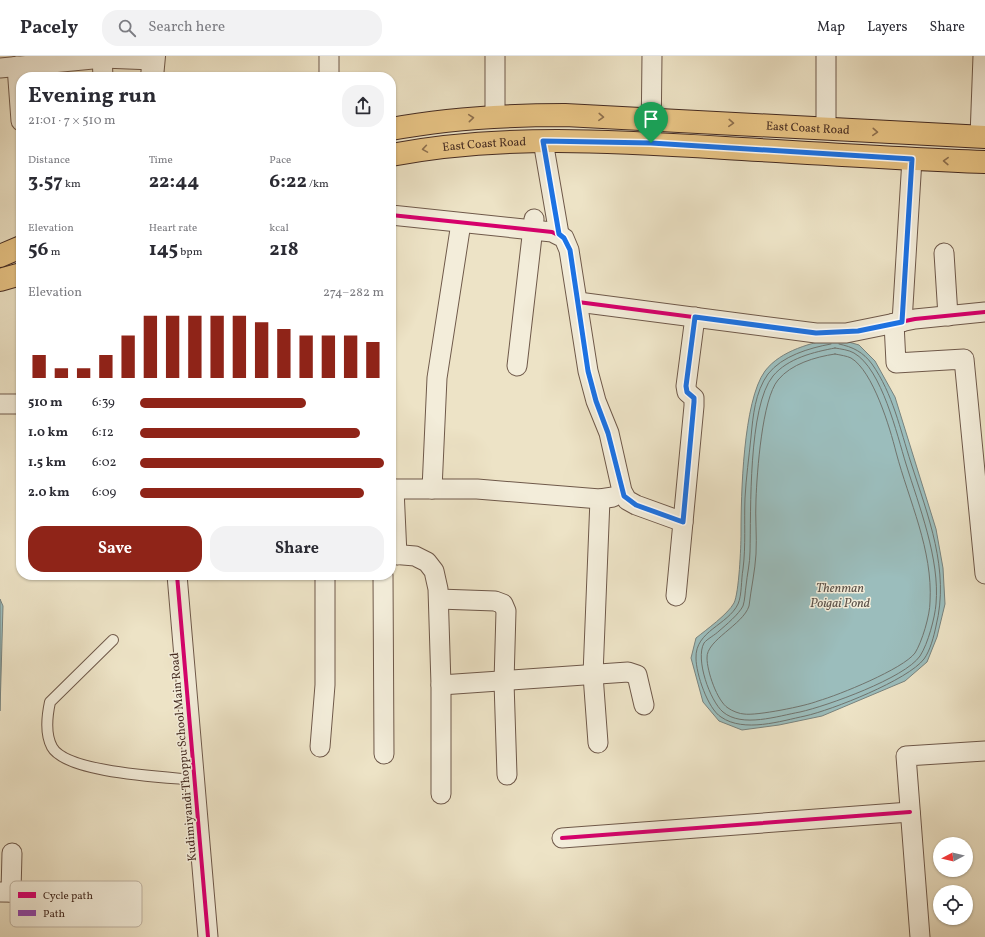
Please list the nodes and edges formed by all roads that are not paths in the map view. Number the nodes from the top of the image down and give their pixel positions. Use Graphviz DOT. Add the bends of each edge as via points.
graph roads {
  1 [pos="329,56"];
  2 [pos="495,56"];
  3 [pos="652,56"];
  4 [pos="826,56"];
  5 [pos="983,56"];
  6 [pos="102,57"];
  7 [pos="153,64"];
  8 [pos="9,67"];
  9 [pos="103,72"];
  10 [pos="329,72"];
  11 [pos="16,98"];
  12 [pos="495,116"];
  13 [pos="652,119"];
  14 [pos="396,128"];
  15 [pos="826,129"];
  16 [pos="983,137"];
  17 [pos="543,141"];
  18 [pos="651,143"];
  19 [pos="396,154"];
  20 [pos="912,159"];
  21 [pos="985,162"];
  22 [pos="396,216"];
  23 [pos="461,222"];
  24 [pos="533,224"];
  25 [pos="559,234"];
  26 [pos="16,249"];
  27 [pos="944,253"];
  28 [pos="0,256"];
  29 [pos="16,275"];
  30 [pos="0,280"];
  31 [pos="578,302"];
  32 [pos="985,312"];
  33 [pos="948,316"];
  34 [pos="695,317"];
  35 [pos="898,323"];
  36 [pos="517,366"];
  37 [pos="0,404"];
  38 [pos="16,404"];
  39 [pos="980,480"];
  40 [pos="396,489"];
  41 [pos="432,489"];
  42 [pos="624,496"];
  43 [pos="600,498"];
  44 [pos="683,522"];
  45 [pos="396,555"];
  46 [pos="985,574"];
  47 [pos="177,580"];
  48 [pos="325,580"];
  49 [pos="383,580"];
  50 [pos="676,596"];
  51 [pos="439,599"];
  52 [pos="112,640"];
  53 [pos="593,675"];
  54 [pos="504,682"];
  55 [pos="441,685"];
  56 [pos="644,705"];
  57 [pos="598,743"];
  58 [pos="320,747"];
  59 [pos="985,751"];
  60 [pos="384,754"];
  61 [pos="507,775"];
  62 [pos="195,780"];
  63 [pos="441,794"];
  64 [pos="910,812"];
  65 [pos="562,838"];
  66 [pos="12,853"];
  67 [pos="6,892"];
  68 [pos="208,937"];
  69 [pos="920,937"];
  1 -- 10 [label="street"];
  2 -- 12 [label="street"];
  3 -- 13 [label="street"];
  4 -- 15 [label="street"];
  5 -- 16 [label="street"];
  6 -- 7 [label="street"];
  6 -- 8 [label="street"];
  6 -- 9 [label="street"];
  8 -- 11 [label="street"];
  12 -- 13 [label="main road, East Coast Road, one-way" via="565,115"];
  14 -- 12 [label="main road, East Coast Road, one-way"];
  13 -- 15 [label="main road, East Coast Road, one-way"];
  13 -- 18 [label="street"];
  15 -- 16 [label="main road, East Coast Road, one-way"];
  17 -- 18 [label="main road, East Coast Road"];
  17 -- 19 [label="main road, East Coast Road, one-way" via="478,143"];
  17 -- 25 [label="street"];
  18 -- 20 [label="main road, East Coast Road"];
  21 -- 20 [label="main road, East Coast Road, one-way"];
  20 -- 35 [label="street"];
  22 -- 23 [label="street"];
  23 -- 24 [label="street"];
  23 -- 41 [label="street" via="435,393"];
  24 -- 25 [label="street"];
  24 -- 36 [label="street"];
  25 -- 31 [label="street" via="570,250"];
  26 -- 28 [label="main road"];
  27 -- 33 [label="street"];
  29 -- 30 [label="main road"];
  31 -- 34 [label="street"];
  31 -- 42 [label="street" via="588,371 608,433"];
  32 -- 33 [label="street"];
  33 -- 35 [label="street"];
  34 -- 35 [label="street" via="816,333 852,332"];
  34 -- 44 [label="street" via="686,386 694,402"];
  35 -- 39 [label="street" via="896,363 964,359"];
  37 -- 38 [label="street"];
  39 -- 46 [label="street"];
  40 -- 41 [label="street"];
  41 -- 43 [label="street" via="477,489"];
  42 -- 43 [label="street"];
  42 -- 44 [label="street" via="636,505"];
  43 -- 53 [label="street"];
  44 -- 50 [label="street"];
  45 -- 51 [label="street" via="415,556 428,562 434,571"];
  47 -- 62 [label="street, Kudimiyandi Thoppu School Main Road"];
  48 -- 58 [label="street" via="325,685"];
  49 -- 60 [label="street"];
  51 -- 54 [label="street" via="495,601 503,604 507,619"];
  51 -- 55 [label="street"];
  52 -- 62 [label="lane" via="50,702 48,733 52,748 63,758 82,765 111,771"];
  53 -- 54 [label="street"];
  53 -- 56 [label="street" via="628,672 637,675"];
  53 -- 57 [label="street"];
  54 -- 55 [label="street"];
  54 -- 61 [label="street"];
  55 -- 63 [label="street"];
  59 -- 64 [label="street" via="906,756"];
  62 -- 68 [label="street, Kudimiyandi Thoppu School Main Road"];
  64 -- 65 [label="street"];
  64 -- 69 [label="street"];
  66 -- 67 [label="street"];
}
